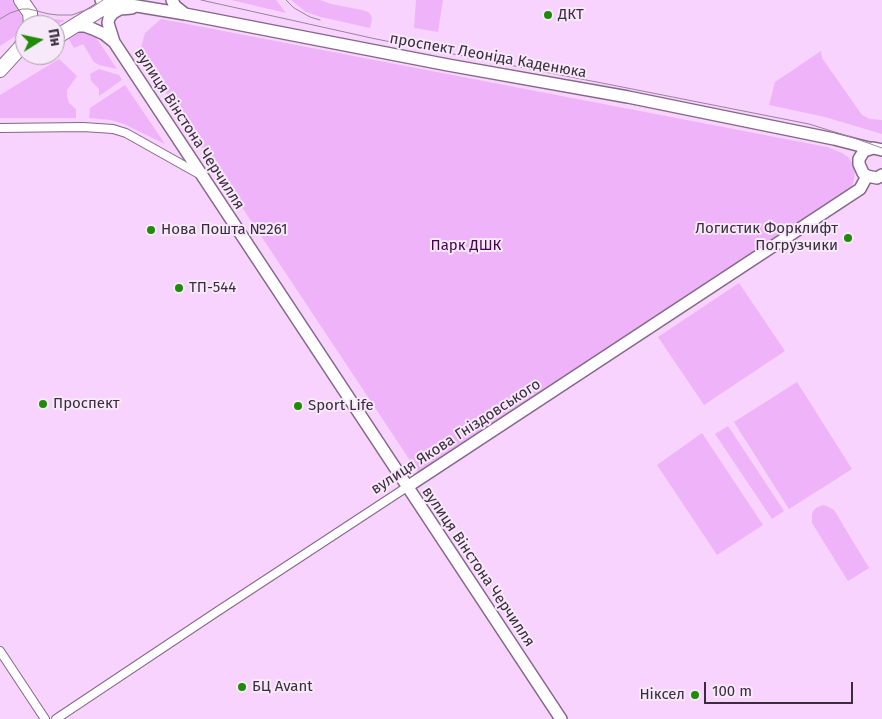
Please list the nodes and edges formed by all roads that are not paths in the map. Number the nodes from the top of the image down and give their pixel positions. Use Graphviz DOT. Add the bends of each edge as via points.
graph roads {
  1 [pos="21,0"];
  2 [pos="172,0"];
  3 [pos="110,1"];
  4 [pos="148,7"];
  5 [pos="185,14"];
  6 [pos="30,15"];
  7 [pos="74,26"];
  8 [pos="65,32"];
  9 [pos="114,42"];
  10 [pos="15,54"];
  11 [pos="15,62"];
  12 [pos="0,71"];
  13 [pos="0,128"];
  14 [pos="869,148"];
  15 [pos="882,150"];
  16 [pos="202,175"];
  17 [pos="882,175"];
  18 [pos="867,176"];
  19 [pos="407,487"];
  20 [pos="0,651"];
  21 [pos="45,719"];
  22 [pos="56,719"];
  23 [pos="561,719"];
  1 -- 6 [label="highway"];
  2 -- 5 [label="street"];
  3 -- 4 [label="street, проспект Леоніда Каденюка"];
  3 -- 7 [label="highway"];
  4 -- 5 [label="street, проспект Леоніда Каденюка"];
  4 -- 9 [label="street" via="120,9 113,13 108,23"];
  5 -- 14 [label="street, проспект Леоніда Каденюка" via="628,97"];
  7 -- 8 [label="highway"];
  7 -- 9 [label="street, вулиця Вінстона Черчилля" via="93,29"];
  9 -- 16 [label="street, вулиця Вінстона Черчилля"];
  10 -- 12 [label="highway"];
  11 -- 12 [label="highway"];
  13 -- 16 [label="street" via="113,129"];
  14 -- 15 [label="street, проспект Леоніда Каденюка"];
  14 -- 18 [label="street" via="859,159 860,169"];
  16 -- 19 [label="street, вулиця Вінстона Черчилля"];
  17 -- 18 [label="street" via="877,178"];
  18 -- 19 [label="street, вулиця Якова Гніздовського" via="860,190"];
  19 -- 22 [label="street, вулиця Якова Гніздовського"];
  19 -- 23 [label="street, вулиця Вінстона Черчилля"];
  20 -- 21 [label="street"];
}
